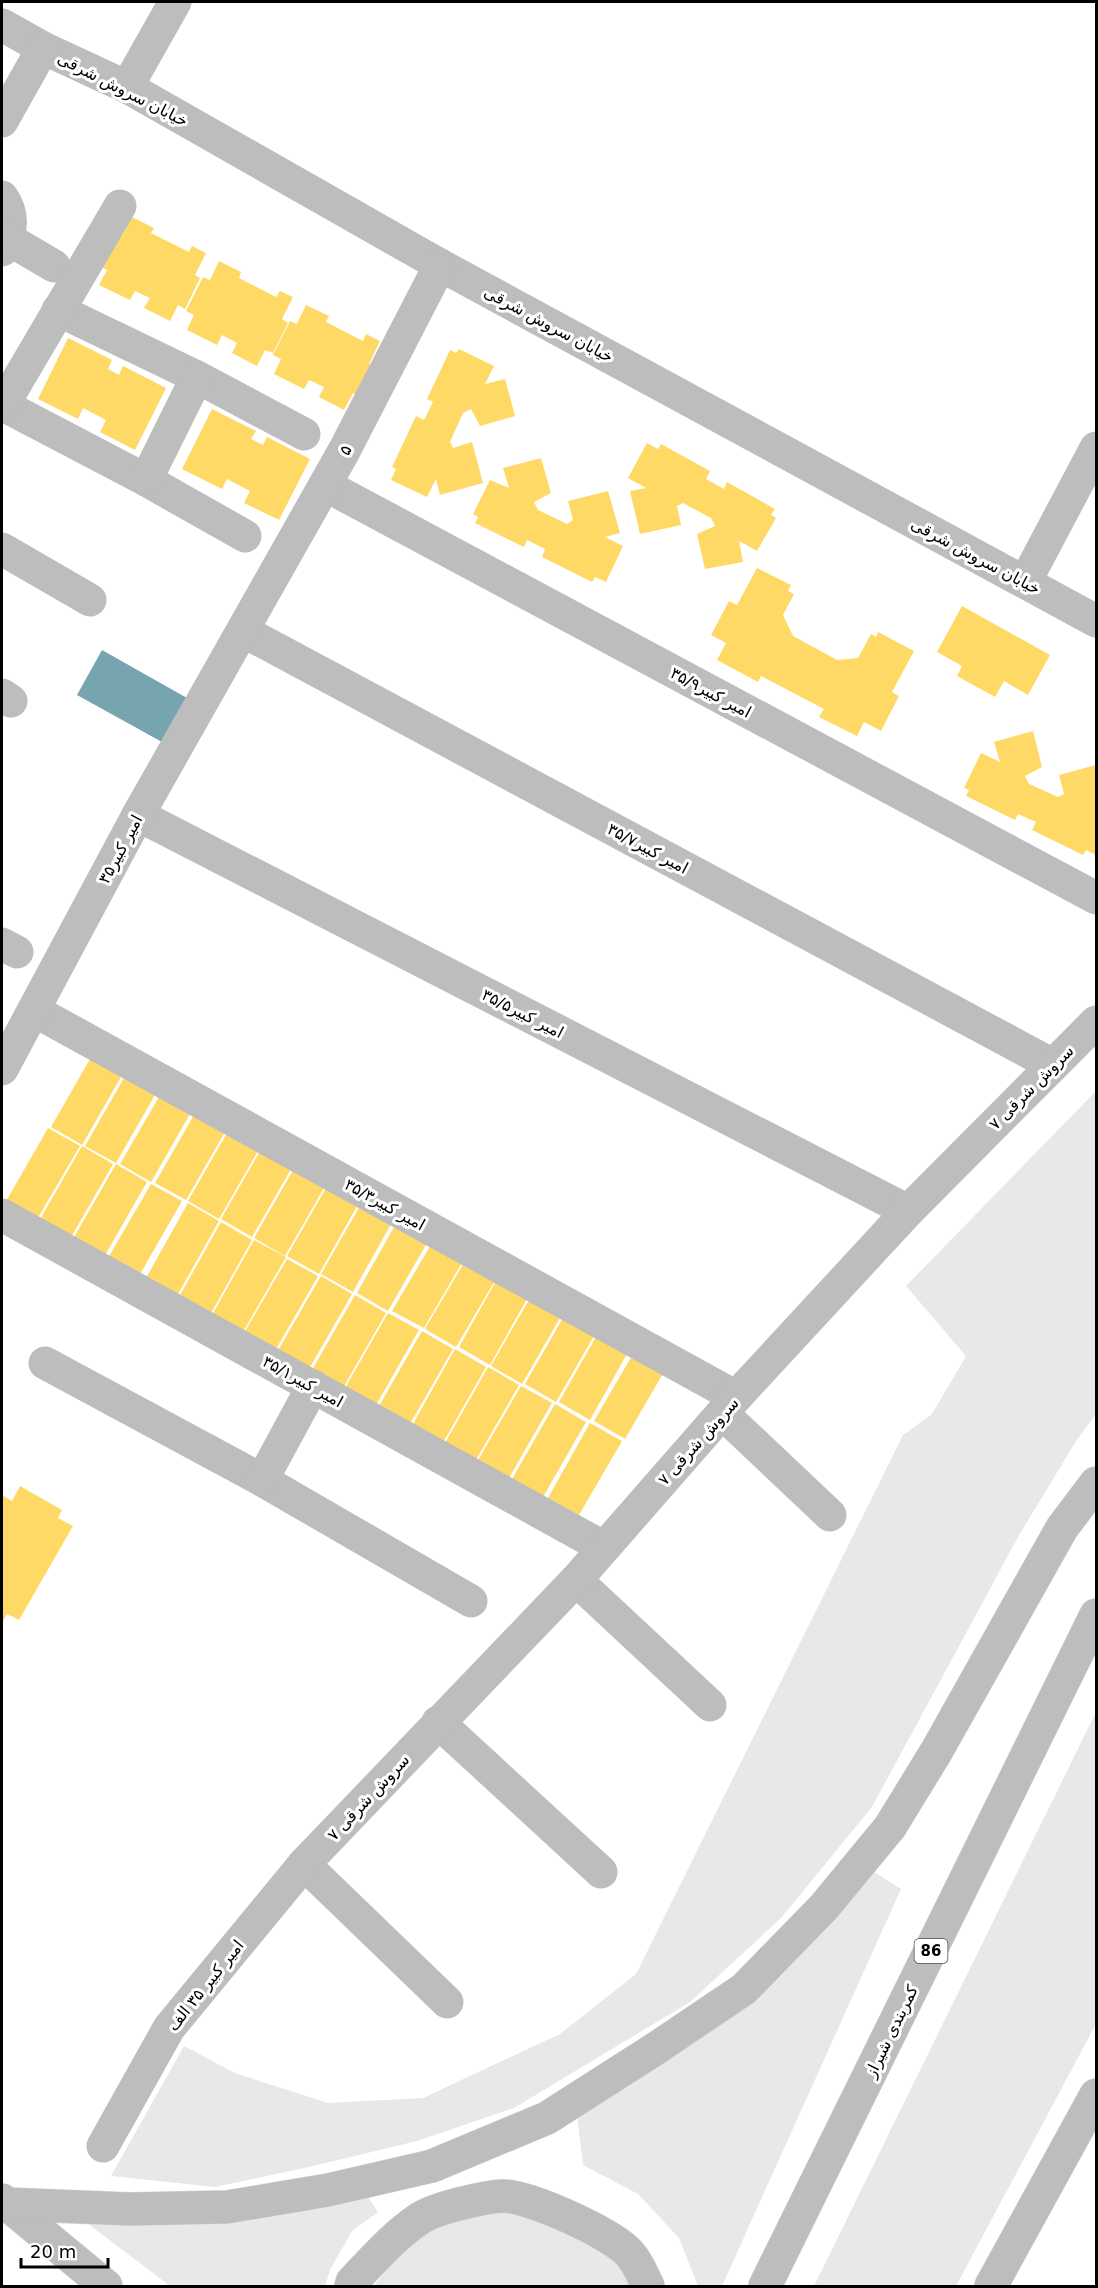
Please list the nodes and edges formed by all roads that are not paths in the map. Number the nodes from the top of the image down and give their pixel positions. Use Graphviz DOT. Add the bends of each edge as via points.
graph roads {
  1 [pos="175,2"];
  2 [pos="2,25"];
  3 [pos="43,48"];
  4 [pos="127,87"];
  5 [pos="2,121"];
  6 [pos="2,197"];
  7 [pos="120,206"];
  8 [pos="5,245"];
  9 [pos="440,265"];
  10 [pos="54,266"];
  11 [pos="58,310"];
  12 [pos="197,377"];
  13 [pos="2,406"];
  14 [pos="304,434"];
  15 [pos="1096,448"];
  16 [pos="146,480"];
  17 [pos="326,485"];
  18 [pos="245,536"];
  19 [pos="2,549"];
  20 [pos="1025,582"];
  21 [pos="90,600"];
  22 [pos="1096,621"];
  23 [pos="243,631"];
  24 [pos="138,814"];
  25 [pos="1096,898"];
  26 [pos="35,1011"];
  27 [pos="1096,1022"];
  28 [pos="1053,1065"];
  29 [pos="2,1070"];
  30 [pos="908,1211"];
  31 [pos="2,1215"];
  32 [pos="45,1363"];
  33 [pos="313,1386"];
  34 [pos="729,1405"];
  35 [pos="262,1480"];
  36 [pos="1096,1483"];
  37 [pos="830,1515"];
  38 [pos="603,1547"];
  39 [pos="576,1580"];
  40 [pos="471,1601"];
  41 [pos="1096,1615"];
  42 [pos="710,1705"];
  43 [pos="438,1722"];
  44 [pos="304,1864"];
  45 [pos="601,1872"];
  46 [pos="447,2002"];
  47 [pos="1096,2095"];
  48 [pos="103,2146"];
  49 [pos="4,2202"];
  50 [pos="106,2286"];
  51 [pos="351,2286"];
  52 [pos="648,2286"];
  53 [pos="765,2286"];
  54 [pos="991,2286"];
  1 -- 4 [label="main road"];
  2 -- 3 [label="main road, خیابان سروش شرقی"];
  3 -- 4 [label="main road, خیابان سروش شرقی"];
  3 -- 5 [label="main road"];
  4 -- 9 [label="main road, خیابان سروش شرقی"];
  6 -- 8 [label="main road" via="10,212 11,226"];
  7 -- 11 [label="main road"];
  8 -- 10 [label="main road"];
  9 -- 17 [label="main road, ۵"];
  9 -- 20 [label="main road, خیابان سروش شرقی"];
  11 -- 12 [label="main road"];
  11 -- 13 [label="main road"];
  12 -- 14 [label="main road"];
  12 -- 16 [label="main road"];
  13 -- 16 [label="main road"];
  15 -- 20 [label="main road"];
  16 -- 18 [label="main road"];
  17 -- 23 [label="main road, ۵"];
  17 -- 25 [label="main road, امیر کبیر۳۵/۹"];
  19 -- 21 [label="main road"];
  20 -- 22 [label="main road, خیابان سروش شرقی"];
  23 -- 24 [label="main road, امیر کبیر۳۵"];
  23 -- 28 [label="main road, امیر کبیر۳۵/۷"];
  24 -- 26 [label="main road, امیر کبیر۳۵"];
  24 -- 30 [label="main road, امیر کبیر۳۵/۵"];
  26 -- 29 [label="main road, امیر کبیر۳۵"];
  26 -- 34 [label="main road, امیر کبیر۳۵/۳"];
  27 -- 28 [label="main road, سروش شرقی ۷"];
  28 -- 30 [label="main road, سروش شرقی ۷"];
  30 -- 34 [label="main road, سروش شرقی ۷"];
  31 -- 33 [label="main road, امیر کبیر۳۵/۱"];
  32 -- 35 [label="main road"];
  33 -- 35 [label="main road"];
  33 -- 38 [label="main road, امیر کبیر۳۵/۱"];
  34 -- 37 [label="main road, امیر کبیر۳۵/۳"];
  34 -- 38 [label="main road, سروش شرقی ۷"];
  35 -- 40 [label="main road"];
  36 -- 49 [label="main road" via="1062,1528 890,1827 824,1907 744,1989 655,2049 547,2118 432,2166 386,2177 227,2207 130,2209"];
  38 -- 39 [label="main road, سروش شرقی ۷"];
  39 -- 42 [label="main road"];
  39 -- 43 [label="main road, سروش شرقی ۷"];
  41 -- 53 [label="main road, کمربندی شیراز / 86"];
  43 -- 44 [label="main road, سروش شرقی ۷"];
  43 -- 45 [label="main road"];
  44 -- 46 [label="main road"];
  44 -- 48 [label="main road, امیر کبیر ۳۵ الف" via="169,2028"];
  47 -- 54 [label="main road"];
  49 -- 50 [label="main road"];
  51 -- 52 [label="main road" via="390,2242 421,2218 453,2206 503,2196 526,2200 589,2226 630,2254"];
}
